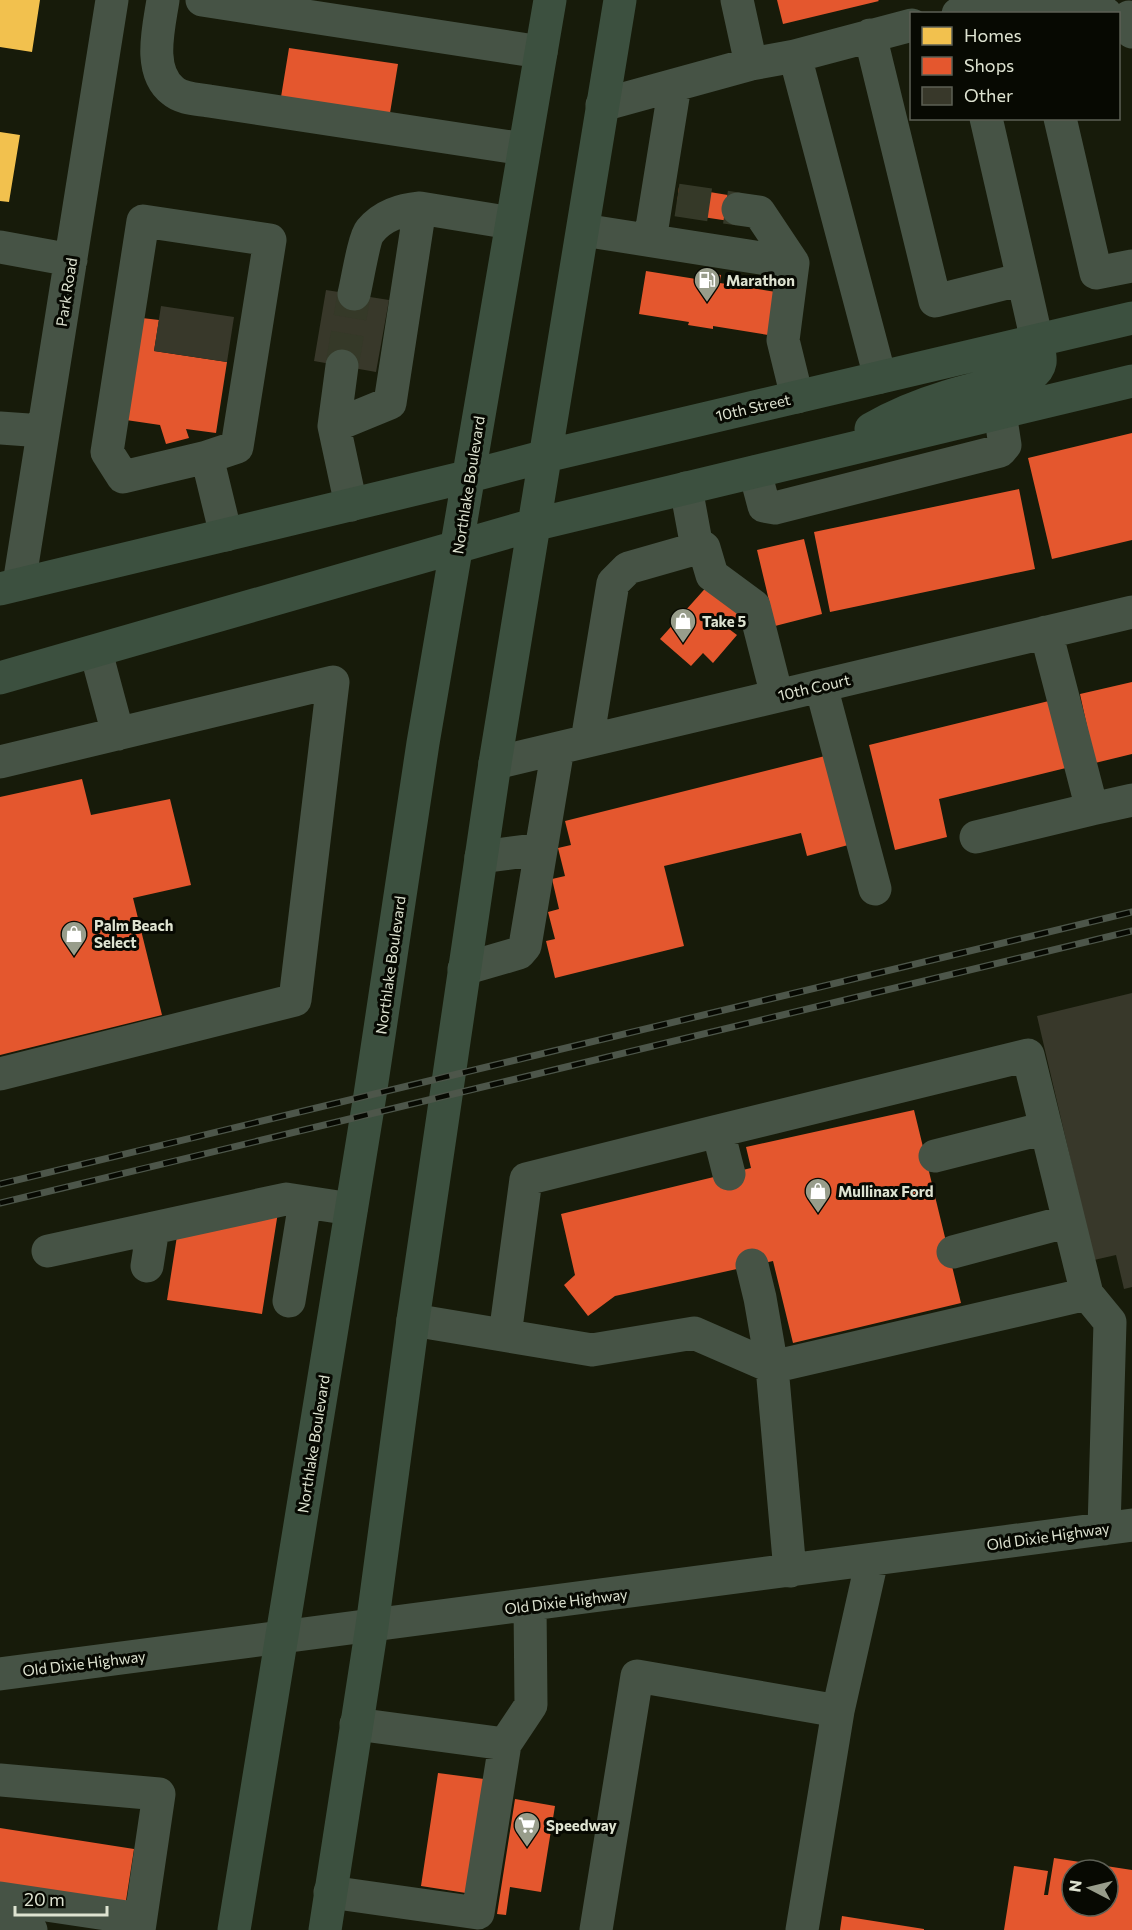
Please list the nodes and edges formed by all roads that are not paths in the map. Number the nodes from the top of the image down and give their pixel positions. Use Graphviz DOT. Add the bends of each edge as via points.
graph roads {
  1 [pos="112,0"];
  2 [pos="163,0"];
  3 [pos="202,0"];
  4 [pos="550,0"];
  5 [pos="620,0"];
  6 [pos="737,0"];
  7 [pos="1034,8"];
  8 [pos="964,12"];
  9 [pos="1066,12"];
  10 [pos="910,25"];
  11 [pos="870,35"];
  12 [pos="541,52"];
  13 [pos="795,56"];
  14 [pos="751,64"];
  15 [pos="675,85"];
  16 [pos="602,105"];
  17 [pos="986,120"];
  18 [pos="1060,120"];
  19 [pos="524,149"];
  20 [pos="420,208"];
  21 [pos="738,209"];
  22 [pos="511,223"];
  23 [pos="582,230"];
  24 [pos="650,240"];
  25 [pos="0,247"];
  26 [pos="71,260"];
  27 [pos="793,263"];
  28 [pos="1132,266"];
  29 [pos="1023,279"];
  30 [pos="354,294"];
  31 [pos="1132,318"];
  32 [pos="1037,341"];
  33 [pos="342,366"];
  34 [pos="880,377"];
  35 [pos="1132,381"];
  36 [pos="798,397"];
  37 [pos="1000,413"];
  38 [pos="334,426"];
  39 [pos="0,428"];
  40 [pos="44,431"];
  41 [pos="839,452"];
  42 [pos="207,456"];
  43 [pos="546,456"];
  44 [pos="755,472"];
  45 [pos="470,476"];
  46 [pos="858,487"];
  47 [pos="686,488"];
  48 [pos="351,505"];
  49 [pos="534,525"];
  50 [pos="226,535"];
  51 [pos="696,542"];
  52 [pos="457,548"];
  53 [pos="10,587"];
  54 [pos="1132,612"];
  55 [pos="1046,632"];
  56 [pos="96,652"];
  57 [pos="0,678"];
  58 [pos="821,686"];
  59 [pos="777,696"];
  60 [pos="118,734"];
  61 [pos="573,744"];
  62 [pos="0,762"];
  63 [pos="495,763"];
  64 [pos="1132,800"];
  65 [pos="1092,810"];
  66 [pos="976,837"];
  67 [pos="542,844"];
  68 [pos="481,857"];
  69 [pos="875,889"];
  70 [pos="464,969"];
  71 [pos="0,1074"];
  72 [pos="1046,1128"];
  73 [pos="718,1131"];
  74 [pos="935,1156"];
  75 [pos="729,1174"];
  76 [pos="304,1202"];
  77 [pos="351,1209"];
  78 [pos="1069,1221"];
  79 [pos="153,1228"];
  80 [pos="48,1251"];
  81 [pos="953,1252"];
  82 [pos="752,1265"];
  83 [pos="147,1266"];
  84 [pos="1088,1294"];
  85 [pos="289,1301"];
  86 [pos="413,1320"];
  87 [pos="505,1335"];
  88 [pos="772,1367"];
  89 [pos="1118,1527"];
  90 [pos="872,1560"];
  91 [pos="790,1571"];
  92 [pos="530,1605"];
  93 [pos="372,1626"];
  94 [pos="281,1637"];
  95 [pos="0,1674"];
  96 [pos="838,1711"];
  97 [pos="356,1724"];
  98 [pos="505,1744"];
  99 [pos="0,1780"];
  100 [pos="330,1892"];
  101 [pos="0,1898"];
  102 [pos="139,1924"];
  103 [pos="0,1926"];
  104 [pos="31,1930"];
  105 [pos="234,1930"];
  106 [pos="325,1930"];
  107 [pos="596,1930"];
  108 [pos="802,1930"];
  1 -- 26 [label="street, Park Road"];
  2 -- 19 [label="street" via="157,41 159,66 173,92 188,98"];
  3 -- 12 [label="street"];
  4 -- 12 [label="main road, Northlake Boulevard"];
  5 -- 16 [label="main road"];
  6 -- 14 [label="street"];
  7 -- 8 [label="street" via="1009,1"];
  7 -- 9 [label="street"];
  10 -- 11 [label="street"];
  11 -- 13 [label="street"];
  11 -- 29 [label="street" via="935,301"];
  12 -- 19 [label="main road, Northlake Boulevard"];
  13 -- 14 [label="street"];
  13 -- 34 [label="street"];
  14 -- 15 [label="street"];
  15 -- 16 [label="street"];
  15 -- 24 [label="street" via="667,198"];
  16 -- 23 [label="main road"];
  17 -- 29 [label="street"];
  18 -- 28 [label="street" via="1096,273"];
  19 -- 22 [label="main road, Northlake Boulevard"];
  20 -- 22 [label="street"];
  20 -- 30 [label="street" via="399,210 369,232"];
  20 -- 38 [label="street" via="390,403"];
  21 -- 27 [label="street" via="759,212"];
  22 -- 45 [label="main road, Northlake Boulevard"];
  23 -- 24 [label="street"];
  23 -- 43 [label="main road"];
  24 -- 27 [label="street"];
  25 -- 26 [label="street"];
  26 -- 40 [label="street, Park Road"];
  27 -- 36 [label="street" via="783,340"];
  29 -- 32 [label="street"];
  31 -- 32 [label="main road, 10th Street"];
  32 -- 34 [label="main road, 10th Street"];
  32 -- 41 [label="main road" via="1042,362 1030,376 924,405 878,425"];
  33 -- 38 [label="street"];
  34 -- 36 [label="main road, 10th Street"];
  35 -- 37 [label="main road"];
  36 -- 43 [label="main road, 10th Street"];
  37 -- 41 [label="main road"];
  37 -- 46 [label="street" via="1005,445 1000,451"];
  38 -- 48 [label="street"];
  39 -- 40 [label="street"];
  40 -- 53 [label="street, Park Road"];
  41 -- 44 [label="main road"];
  41 -- 46 [label="street"];
  42 -- 42 [label="street" via="237,447 270,240 143,221 107,452 123,477"];
  42 -- 50 [label="street"];
  43 -- 45 [label="main road, 10th Street"];
  43 -- 49 [label="main road"];
  44 -- 46 [label="street" via="764,506 775,508"];
  44 -- 47 [label="main road"];
  45 -- 48 [label="main road, 10th Street"];
  45 -- 52 [label="main road, Northlake Boulevard"];
  47 -- 49 [label="main road"];
  47 -- 51 [label="street"];
  48 -- 50 [label="main road, 10th Street"];
  49 -- 52 [label="main road"];
  49 -- 63 [label="main road"];
  50 -- 53 [label="main road, 10th Street"];
  51 -- 59 [label="street" via="704,548 712,575 754,606"];
  51 -- 61 [label="street" via="691,550 628,568 613,583"];
  52 -- 56 [label="main road"];
  52 -- 77 [label="main road, Northlake Boulevard"];
  54 -- 55 [label="street, 10th Court"];
  55 -- 58 [label="street, 10th Court"];
  55 -- 65 [label="street"];
  56 -- 57 [label="main road"];
  56 -- 60 [label="street"];
  58 -- 59 [label="street, 10th Court"];
  58 -- 69 [label="street"];
  59 -- 61 [label="street, 10th Court"];
  60 -- 62 [label="street"];
  60 -- 71 [label="street" via="333,682 295,1000"];
  61 -- 63 [label="street, 10th Court"];
  61 -- 67 [label="street"];
  63 -- 68 [label="main road"];
  64 -- 65 [label="street"];
  65 -- 66 [label="street"];
  67 -- 68 [label="street" via="534,850"];
  67 -- 70 [label="street" via="525,946 519,953"];
  68 -- 70 [label="main road"];
  70 -- 86 [label="main road"];
  72 -- 73 [label="street" via="1028,1055"];
  72 -- 74 [label="street"];
  72 -- 78 [label="street"];
  73 -- 75 [label="street"];
  73 -- 87 [label="street" via="525,1179"];
  76 -- 77 [label="street"];
  76 -- 79 [label="street" via="286,1199"];
  76 -- 85 [label="street"];
  77 -- 94 [label="main road, Northlake Boulevard"];
  78 -- 81 [label="street"];
  78 -- 84 [label="street"];
  79 -- 80 [label="street"];
  79 -- 83 [label="street"];
  82 -- 88 [label="street"];
  84 -- 88 [label="street"];
  84 -- 89 [label="street" via="1110,1322"];
  86 -- 87 [label="street"];
  86 -- 93 [label="main road"];
  87 -- 88 [label="street" via="592,1350 694,1333"];
  88 -- 91 [label="street"];
  89 -- 90 [label="street, Old Dixie Highway"];
  90 -- 91 [label="street, Old Dixie Highway"];
  90 -- 96 [label="street"];
  91 -- 92 [label="street, Old Dixie Highway"];
  92 -- 93 [label="street, Old Dixie Highway"];
  92 -- 98 [label="street" via="531,1705"];
  93 -- 94 [label="street, Old Dixie Highway"];
  93 -- 97 [label="main road"];
  94 -- 95 [label="street, Old Dixie Highway"];
  94 -- 105 [label="main road, Northlake Boulevard"];
  96 -- 107 [label="street" via="637,1676"];
  96 -- 108 [label="street"];
  97 -- 98 [label="street"];
  97 -- 100 [label="main road"];
  98 -- 100 [label="street" via="478,1913"];
  99 -- 102 [label="street" via="159,1794"];
  100 -- 106 [label="main road"];
  101 -- 102 [label="street"];
  103 -- 104 [label="street"];
}
